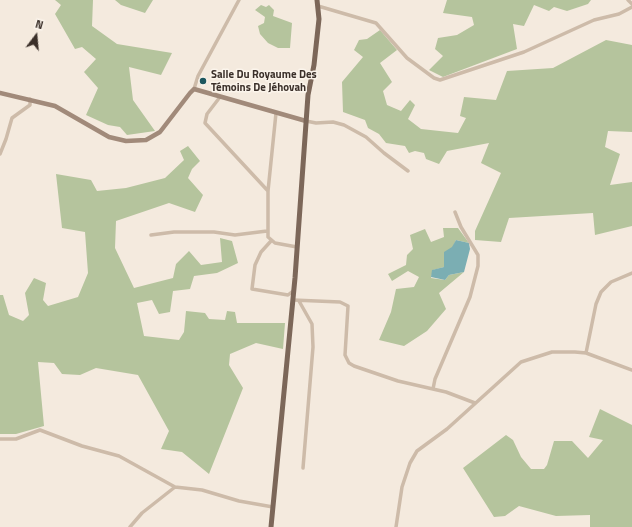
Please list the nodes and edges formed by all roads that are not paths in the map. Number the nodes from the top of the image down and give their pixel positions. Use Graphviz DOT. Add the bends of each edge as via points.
graph roads {
  1 [pos="239,0"];
  2 [pos="628,0"];
  3 [pos="317,3"];
  4 [pos="632,4"];
  5 [pos="632,7"];
  6 [pos="194,90"];
  7 [pos="0,93"];
  8 [pos="220,97"];
  9 [pos="30,99"];
  10 [pos="276,113"];
  11 [pos="306,121"];
  12 [pos="0,154"];
  13 [pos="408,171"];
  14 [pos="268,191"];
  15 [pos="454,212"];
  16 [pos="268,231"];
  17 [pos="151,235"];
  18 [pos="271,241"];
  19 [pos="297,246"];
  20 [pos="632,273"];
  21 [pos="294,291"];
  22 [pos="292,300"];
  23 [pos="299,301"];
  24 [pos="586,353"];
  25 [pos="632,370"];
  26 [pos="433,389"];
  27 [pos="474,403"];
  28 [pos="0,440"];
  29 [pos="303,468"];
  30 [pos="176,487"];
  31 [pos="273,507"];
  32 [pos="130,527"];
  33 [pos="271,527"];
  34 [pos="396,527"];
  1 -- 6 [label="street" via="198,76"];
  2 -- 4 [label="street"];
  3 -- 5 [label="street" via="376,23 407,58 440,80 524,52 594,20 619,14"];
  3 -- 11 [label="main road" via="316,47"];
  6 -- 8 [label="main road"];
  6 -- 9 [label="main road" via="160,132 146,140 135,141 108,137 55,106"];
  7 -- 9 [label="main road"];
  8 -- 10 [label="main road"];
  8 -- 14 [label="street" via="207,114 205,123"];
  9 -- 12 [label="street" via="30,105 12,118"];
  10 -- 11 [label="main road"];
  10 -- 14 [label="street"];
  11 -- 13 [label="street" via="344,125 366,137"];
  11 -- 19 [label="main road"];
  14 -- 16 [label="street"];
  15 -- 26 [label="street" via="476,251 478,266 470,297"];
  16 -- 17 [label="street" via="235,236 214,232"];
  16 -- 18 [label="street"];
  18 -- 19 [label="street" via="283,246"];
  18 -- 21 [label="street" via="257,259 252,289 288,295"];
  19 -- 21 [label="main road"];
  20 -- 24 [label="street" via="611,282 601,292"];
  21 -- 22 [label="main road"];
  22 -- 23 [label="street"];
  22 -- 31 [label="main road"];
  23 -- 26 [label="street" via="340,302 348,306 345,355 349,363 398,381"];
  23 -- 29 [label="street" via="312,324 313,347"];
  24 -- 25 [label="street"];
  24 -- 27 [label="street" via="552,352 527,360 513,367"];
  26 -- 27 [label="street"];
  27 -- 34 [label="street" via="447,429 417,451 402,487"];
  28 -- 30 [label="street" via="16,439 40,430 82,446 119,456"];
  30 -- 31 [label="street" via="202,490 239,501"];
  30 -- 32 [label="street" via="142,512"];
  31 -- 33 [label="main road"];
}
